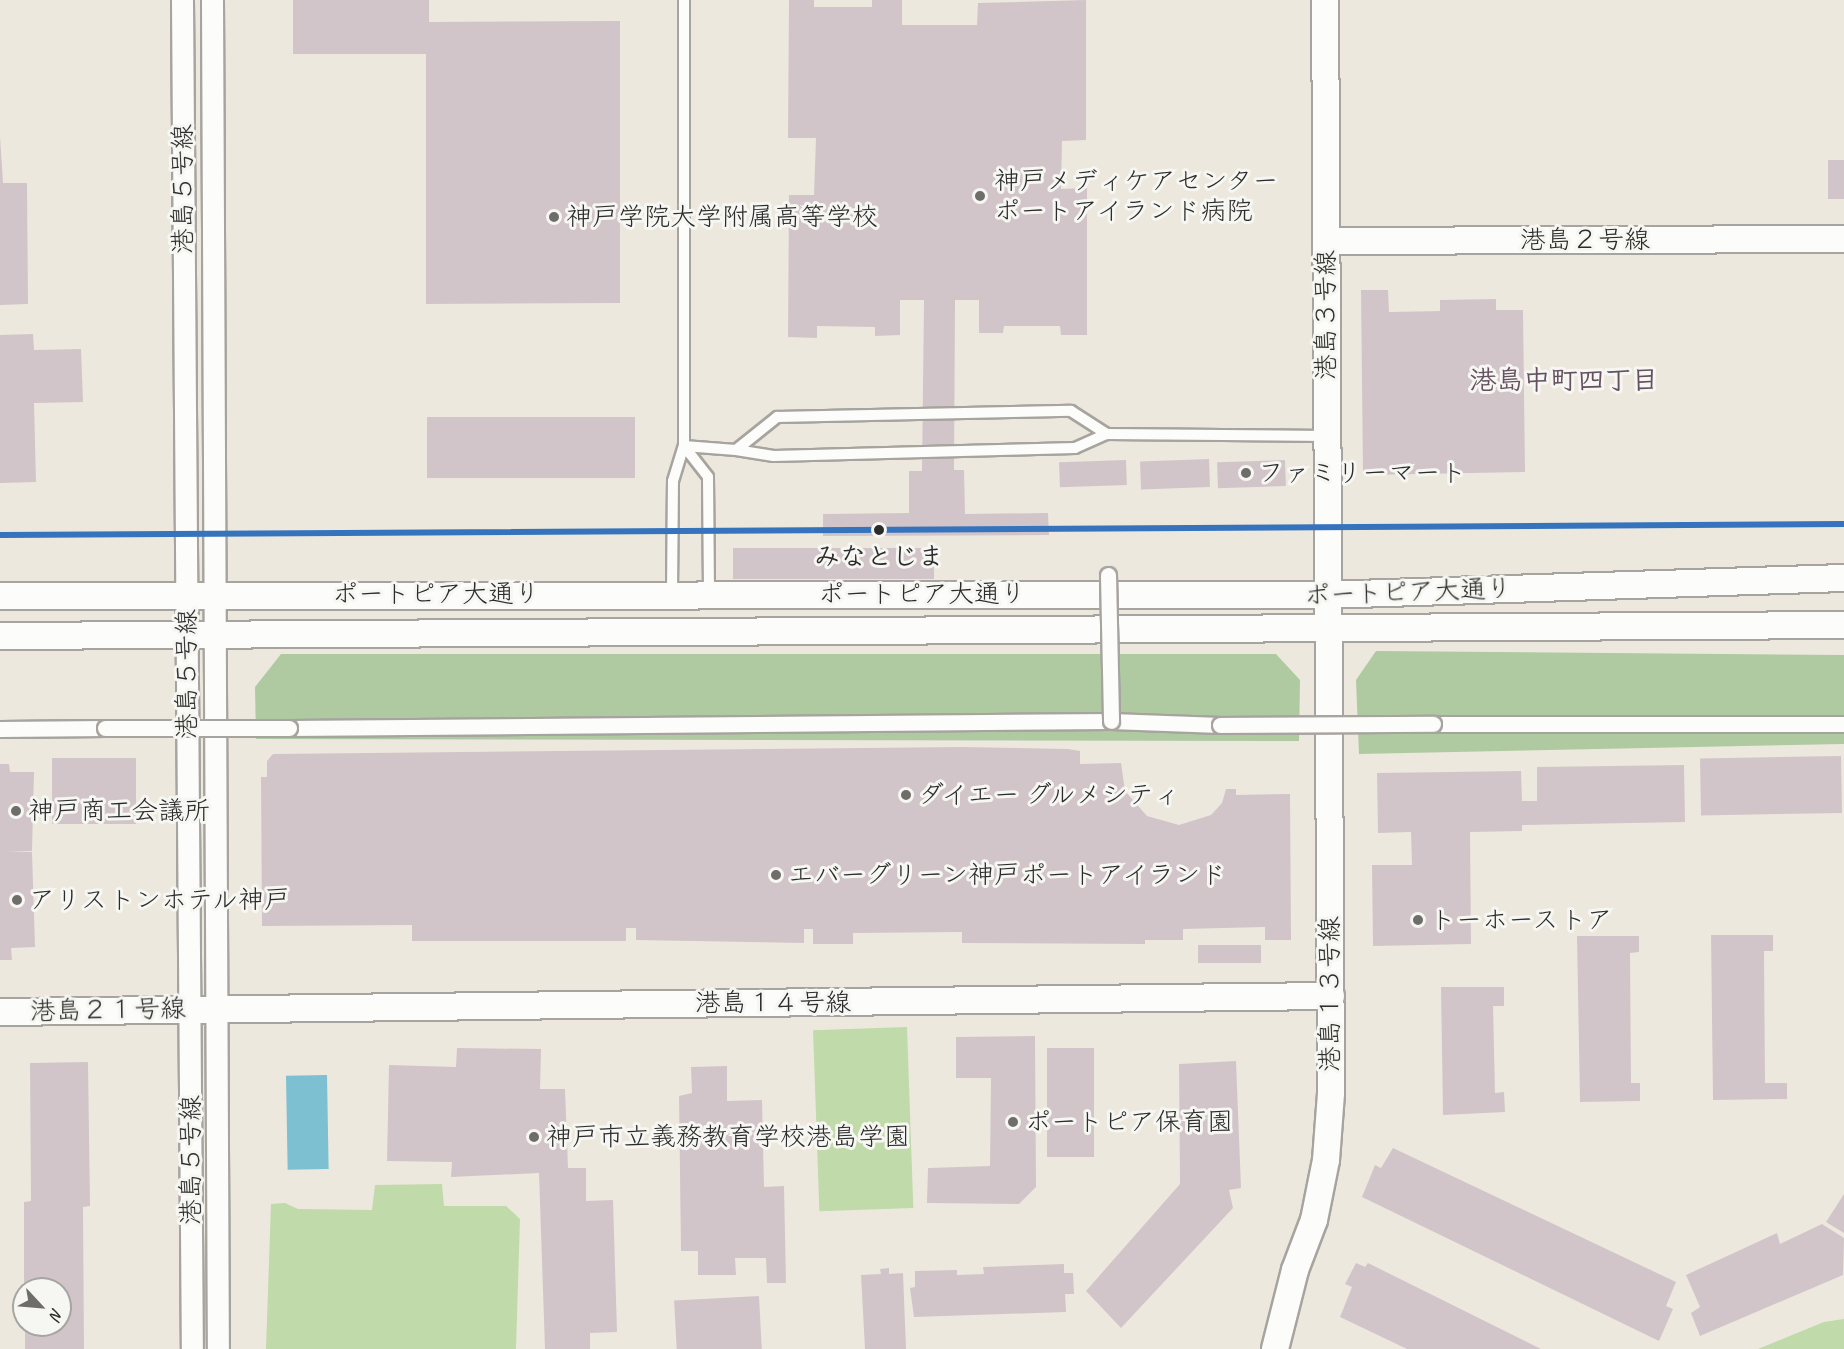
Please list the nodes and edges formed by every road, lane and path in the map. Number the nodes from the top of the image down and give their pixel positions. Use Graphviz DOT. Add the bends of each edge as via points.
graph roads {
  1 [pos="182,0"];
  2 [pos="212,0"];
  3 [pos="684,0"];
  4 [pos="1324,0"];
  5 [pos="1844,239"];
  6 [pos="1326,241"];
  7 [pos="1107,434"];
  8 [pos="1326,436"];
  9 [pos="684,446"];
  10 [pos="736,450"];
  11 [pos="1108,575"];
  12 [pos="1844,578"];
  13 [pos="672,593"];
  14 [pos="709,594"];
  15 [pos="186,595"];
  16 [pos="213,595"];
  17 [pos="1326,595"];
  18 [pos="0,596"];
  19 [pos="1844,625"];
  20 [pos="1326,631"];
  21 [pos="0,636"];
  22 [pos="187,637"];
  23 [pos="214,637"];
  24 [pos="1111,721"];
  25 [pos="1844,724"];
  26 [pos="0,729"];
  27 [pos="1331,996"];
  28 [pos="216,1007"];
  29 [pos="189,1008"];
  30 [pos="0,1012"];
  31 [pos="192,1349"];
  32 [pos="218,1349"];
  33 [pos="1275,1349"];
  1 -- 15 [label="street, 港島５号線"];
  2 -- 16 [label="street, 港島５号線"];
  3 -- 9 [label="lane"];
  4 -- 6 [label="street, 港島３号線"];
  5 -- 6 [label="street, 港島２号線"];
  6 -- 8 [label="street, 港島３号線"];
  7 -- 8 [label="lane"];
  7 -- 10 [label="lane" via="1074,448 774,456"];
  7 -- 10 [label="lane" via="1071,411 777,417"];
  8 -- 17 [label="street, 港島３号線"];
  9 -- 10 [label="lane"];
  9 -- 13 [label="lane" via="673,481"];
  9 -- 14 [label="lane" via="708,477"];
  11 -- 24 [label="street, bridge"];
  12 -- 17 [label="street, ポートピア大通り"];
  13 -- 14 [label="street, ポートピア大通り"];
  13 -- 16 [label="street, ポートピア大通り"];
  14 -- 17 [label="street, ポートピア大通り"];
  15 -- 16 [label="street, ポートピア大通り"];
  15 -- 18 [label="street, ポートピア大通り"];
  15 -- 22 [label="street, 港島５号線"];
  16 -- 23 [label="street, 港島５号線"];
  17 -- 20 [label="street, 港島３号線"];
  19 -- 20 [label="street, ポートピア大通り"];
  20 -- 23 [label="street, ポートピア大通り"];
  20 -- 27 [label="street, 港島１３号線"];
  21 -- 22 [label="street, ポートピア大通り"];
  22 -- 23 [label="street, ポートピア大通り"];
  22 -- 29 [label="street, 港島５号線"];
  23 -- 28 [label="street, 港島５号線"];
  24 -- 25 [label="street, bridge" via="1220,725"];
  24 -- 26 [label="street, bridge"];
  27 -- 28 [label="street, 港島１４号線"];
  27 -- 33 [label="street, 港島１３号線" via="1326,1160 1314,1220 1295,1270"];
  28 -- 29 [label="street, 港島２１号線"];
  28 -- 32 [label="street, 港島５号線"];
  29 -- 30 [label="street, 港島２１号線"];
  29 -- 31 [label="street, 港島５号線"];
}
